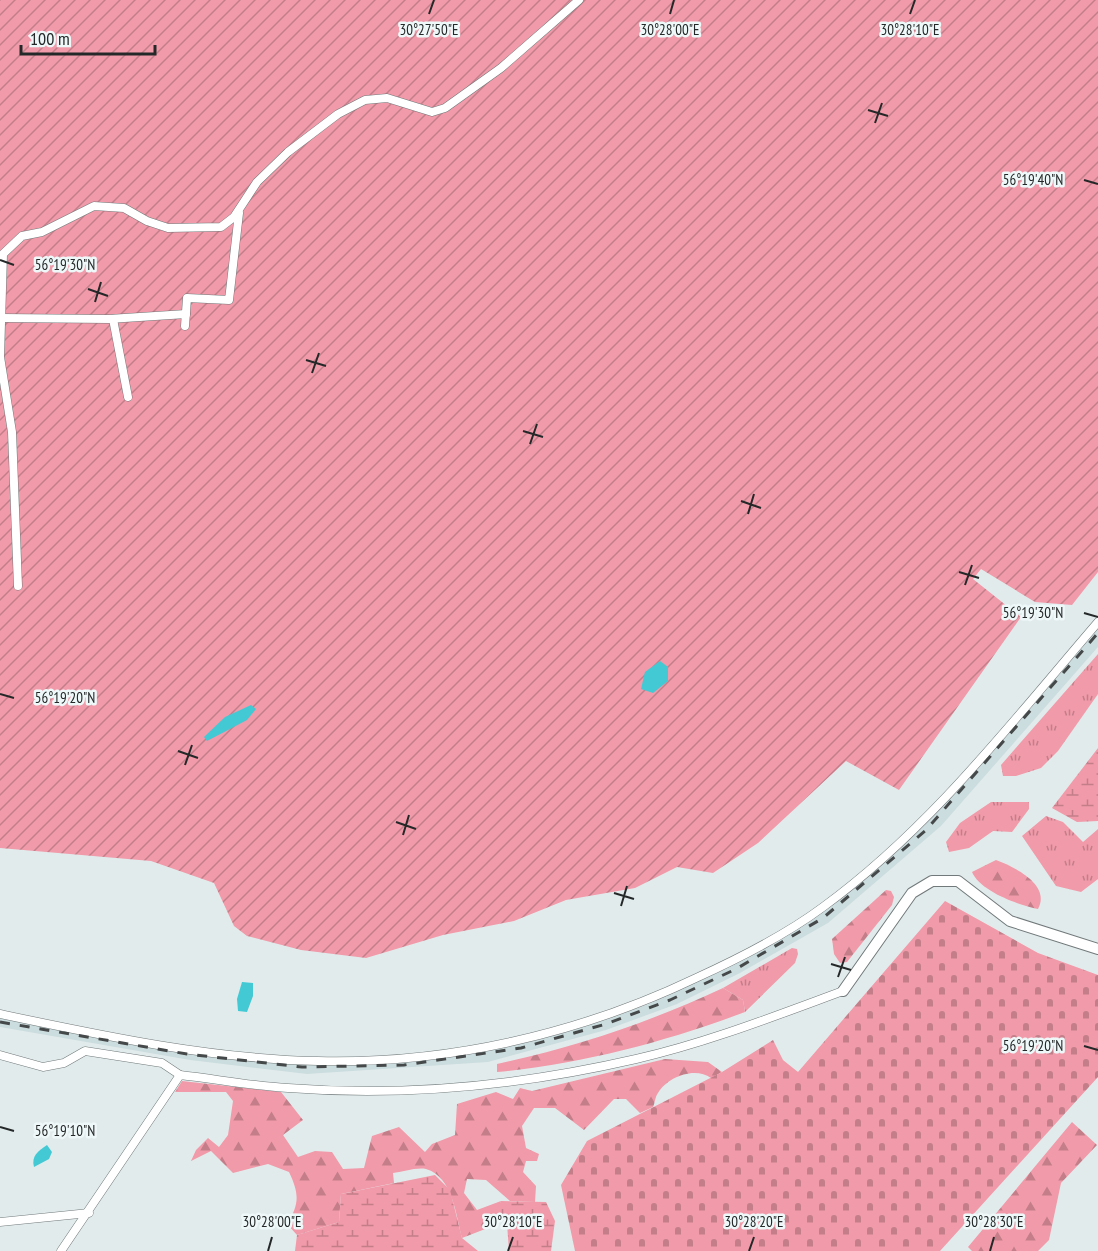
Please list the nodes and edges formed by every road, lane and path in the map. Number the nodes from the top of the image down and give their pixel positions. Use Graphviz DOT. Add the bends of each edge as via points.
graph roads {
  1 [pos="579,0"];
  2 [pos="239,210"];
  3 [pos="186,314"];
  4 [pos="1,318"];
  5 [pos="113,319"];
  6 [pos="185,326"];
  7 [pos="128,397"];
  8 [pos="18,586"];
  9 [pos="1098,622"];
  10 [pos="1098,949"];
  11 [pos="843,991"];
  12 [pos="0,1014"];
  13 [pos="0,1055"];
  14 [pos="180,1075"];
  15 [pos="89,1213"];
  16 [pos="0,1222"];
  17 [pos="62,1251"];
  1 -- 2 [label="street" via="501,68 445,108 432,112 387,98 365,100 338,114 264,175"];
  2 -- 3 [label="street" via="229,300 187,298"];
  2 -- 4 [label="street" via="221,226 168,228 124,208 94,206 42,232 22,236 3,254"];
  3 -- 5 [label="street"];
  3 -- 6 [label="street"];
  4 -- 5 [label="street"];
  4 -- 8 [label="street" via="0,357 12,432"];
  5 -- 7 [label="street"];
  9 -- 12 [label="street" via="968,774 893,849 822,908 747,954 642,1004 554,1032 450,1054 339,1061 229,1055"];
  10 -- 11 [label="street" via="1010,921 958,881 932,881 912,893"];
  11 -- 14 [label="street" via="637,1059 525,1080 398,1090 288,1088"];
  13 -- 14 [label="street" via="44,1066 64,1063 85,1051 162,1063"];
  14 -- 15 [label="street"];
  15 -- 16 [label="street"];
  15 -- 17 [label="street"];
}
